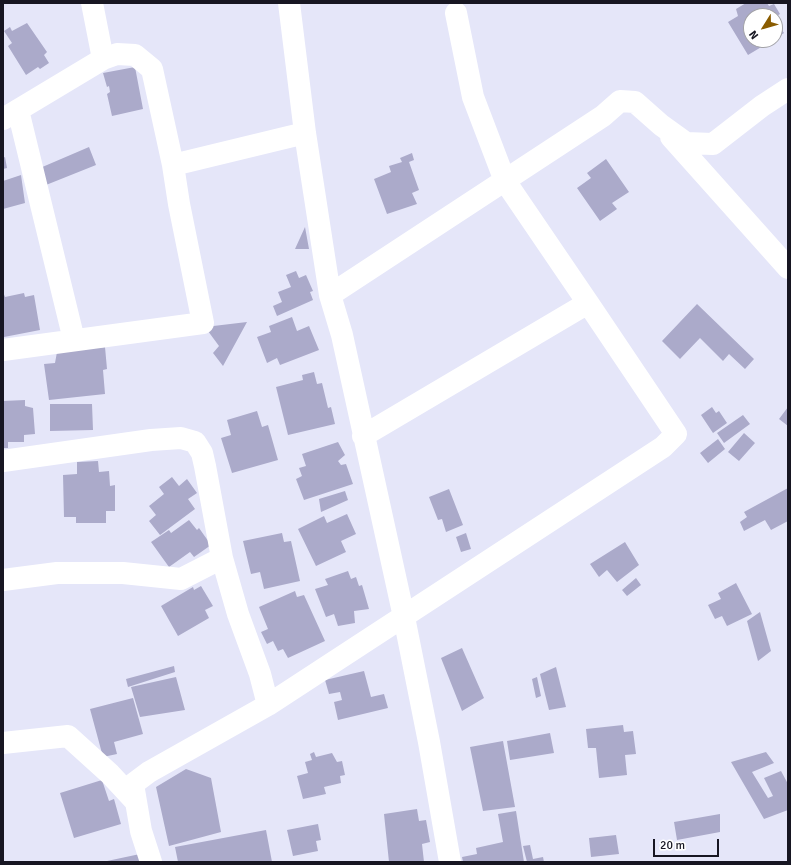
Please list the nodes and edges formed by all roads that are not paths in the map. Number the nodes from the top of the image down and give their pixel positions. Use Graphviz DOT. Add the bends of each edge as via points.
graph roads {
  1 [pos="92,3"];
  2 [pos="289,3"];
  3 [pos="459,6"];
  4 [pos="103,59"];
  5 [pos="788,89"];
  6 [pos="11,115"];
  7 [pos="661,125"];
  8 [pos="305,133"];
  9 [pos="173,164"];
  10 [pos="505,181"];
  11 [pos="788,268"];
  12 [pos="330,295"];
  13 [pos="588,303"];
  14 [pos="74,340"];
  15 [pos="3,350"];
  16 [pos="363,436"];
  17 [pos="3,461"];
  18 [pos="222,558"];
  19 [pos="3,580"];
  20 [pos="404,617"];
  21 [pos="268,705"];
  22 [pos="3,743"];
  23 [pos="136,802"];
  24 [pos="151,862"];
  25 [pos="450,862"];
  1 -- 4 [label="street"];
  2 -- 8 [label="street"];
  3 -- 10 [label="street" via="473,97"];
  4 -- 6 [label="street"];
  4 -- 9 [label="street" via="117,54 135,55 152,69"];
  5 -- 7 [label="street" via="713,144 686,143"];
  6 -- 14 [label="street"];
  7 -- 10 [label="street" via="635,102 620,100 603,116"];
  7 -- 11 [label="street"];
  8 -- 9 [label="street"];
  8 -- 12 [label="street"];
  9 -- 14 [label="street" via="203,323"];
  10 -- 12 [label="street"];
  10 -- 13 [label="street"];
  12 -- 16 [label="street" via="342,335"];
  13 -- 16 [label="street"];
  13 -- 20 [label="street" via="676,434 663,447"];
  14 -- 15 [label="street"];
  16 -- 20 [label="street"];
  17 -- 18 [label="street" via="151,440 188,439 194,442 202,453"];
  18 -- 19 [label="street" via="181,579 123,572 57,572"];
  18 -- 21 [label="street"];
  20 -- 21 [label="street"];
  20 -- 25 [label="street"];
  21 -- 23 [label="street" via="149,772 133,784"];
  22 -- 23 [label="street" via="68,736"];
  23 -- 24 [label="street" via="141,831"];
}
